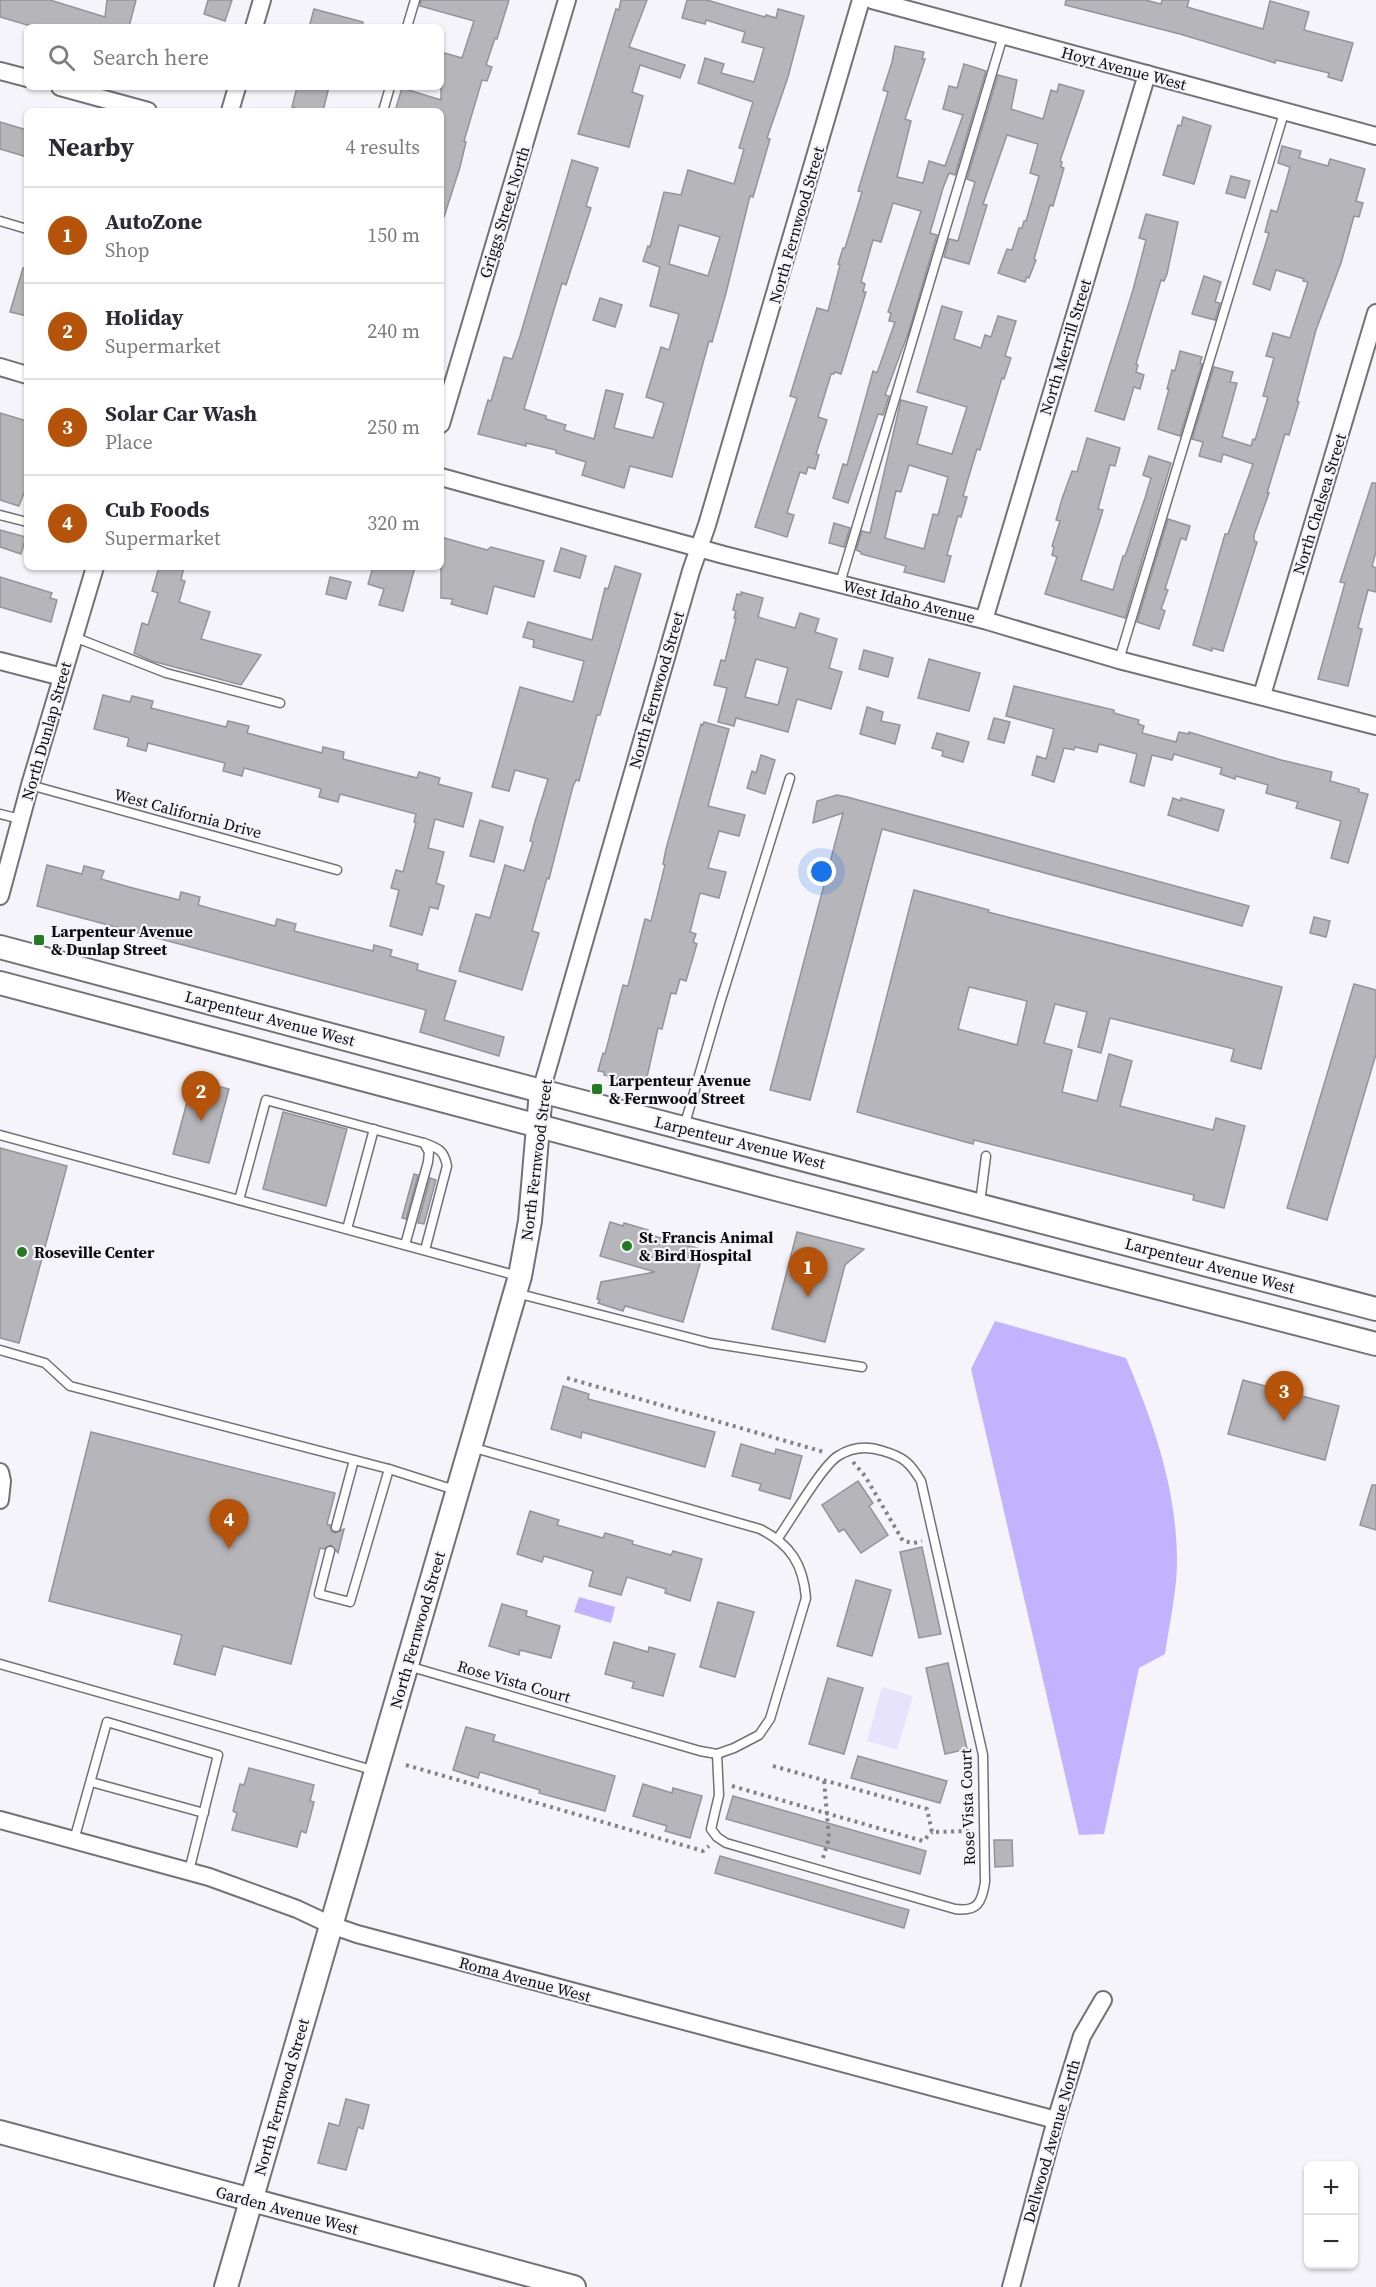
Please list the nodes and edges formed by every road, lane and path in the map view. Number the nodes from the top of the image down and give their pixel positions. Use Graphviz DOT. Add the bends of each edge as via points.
graph roads {
  1 [pos="262,0"];
  2 [pos="415,0"];
  3 [pos="567,0"];
  4 [pos="861,0"];
  5 [pos="872,0"];
  6 [pos="255,24"];
  7 [pos="408,24"];
  8 [pos="1003,36"];
  9 [pos="0,71"];
  10 [pos="1147,74"];
  11 [pos="24,77"];
  12 [pos="71,90"];
  13 [pos="236,90"];
  14 [pos="389,90"];
  15 [pos="137,108"];
  16 [pos="231,108"];
  17 [pos="384,108"];
  18 [pos="1284,113"];
  19 [pos="1376,136"];
  20 [pos="0,221"];
  21 [pos="24,228"];
  22 [pos="1376,313"];
  23 [pos="0,367"];
  24 [pos="24,374"];
  25 [pos="444,414"];
  26 [pos="444,478"];
  27 [pos="0,515"];
  28 [pos="24,521"];
  29 [pos="699,547"];
  30 [pos="94,570"];
  31 [pos="840,583"];
  32 [pos="984,620"];
  33 [pos="74,637"];
  34 [pos="1119,660"];
  35 [pos="0,661"];
  36 [pos="62,677"];
  37 [pos="1262,696"];
  38 [pos="280,702"];
  39 [pos="1376,726"];
  40 [pos="790,778"];
  41 [pos="30,785"];
  42 [pos="0,814"];
  43 [pos="20,819"];
  44 [pos="337,870"];
  45 [pos="0,896"];
  46 [pos="0,947"];
  47 [pos="0,983"];
  48 [pos="541,1091"];
  49 [pos="537,1126"];
  50 [pos="684,1128"];
  51 [pos="374,1129"];
  52 [pos="0,1135"];
  53 [pos="424,1143"];
  54 [pos="986,1156"];
  55 [pos="239,1200"];
  56 [pos="980,1204"];
  57 [pos="347,1229"];
  58 [pos="405,1245"];
  59 [pos="425,1250"];
  60 [pos="518,1285"];
  61 [pos="1376,1309"];
  62 [pos="1376,1344"];
  63 [pos="0,1350"];
  64 [pos="862,1367"];
  65 [pos="567,1378"];
  66 [pos="471,1447"];
  67 [pos="838,1456"];
  68 [pos="354,1460"];
  69 [pos="390,1469"];
  70 [pos="0,1472"];
  71 [pos="458,1491"];
  72 [pos="0,1500"];
  73 [pos="336,1527"];
  74 [pos="778,1539"];
  75 [pos="934,1539"];
  76 [pos="330,1551"];
  77 [pos="0,1664"];
  78 [pos="407,1665"];
  79 [pos="717,1754"];
  80 [pos="406,1765"];
  81 [pos="773,1766"];
  82 [pos="376,1771"];
  83 [pos="824,1780"];
  84 [pos="91,1782"];
  85 [pos="730,1785"];
  86 [pos="204,1813"];
  87 [pos="827,1814"];
  88 [pos="0,1820"];
  89 [pos="984,1831"];
  90 [pos="932,1832"];
  91 [pos="720,1838"];
  92 [pos="74,1840"];
  93 [pos="820,1870"];
  94 [pos="189,1871"];
  95 [pos="331,1925"];
  96 [pos="1103,2000"];
  97 [pos="1056,2120"];
  98 [pos="0,2132"];
  99 [pos="251,2200"];
  100 [pos="226,2287"];
  101 [pos="574,2287"];
  102 [pos="1011,2287"];
  1 -- 6 [label="street"];
  2 -- 7 [label="lane"];
  3 -- 25 [label="street, Griggs Street North"];
  4 -- 29 [label="street, North Fernwood Street"];
  5 -- 8 [label="street, Hoyt Avenue West"];
  8 -- 10 [label="street, Hoyt Avenue West"];
  8 -- 31 [label="lane"];
  9 -- 11 [label="street"];
  10 -- 18 [label="street, Hoyt Avenue West"];
  10 -- 32 [label="street, North Merrill Street"];
  12 -- 15 [label="street"];
  13 -- 16 [label="street"];
  14 -- 17 [label="lane"];
  18 -- 19 [label="street, Hoyt Avenue West"];
  18 -- 34 [label="lane"];
  20 -- 21 [label="lane"];
  22 -- 37 [label="street, North Chelsea Street"];
  23 -- 24 [label="street"];
  26 -- 29 [label="street, West Idaho Avenue"];
  27 -- 28 [label="lane"];
  29 -- 31 [label="street, West Idaho Avenue"];
  29 -- 48 [label="street, North Fernwood Street"];
  30 -- 33 [label="street, North Dunlap Street"];
  31 -- 32 [label="street, West Idaho Avenue"];
  32 -- 34 [label="street, West Idaho Avenue"];
  33 -- 36 [label="street, North Dunlap Street"];
  33 -- 38 [label="lane" via="166,673"];
  34 -- 37 [label="street, West Idaho Avenue"];
  35 -- 36 [label="street"];
  36 -- 41 [label="street, North Dunlap Street"];
  37 -- 39 [label="street, West Idaho Avenue"];
  40 -- 50 [label="lane"];
  41 -- 43 [label="street, North Dunlap Street"];
  41 -- 44 [label="lane, West California Drive"];
  42 -- 43 [label="lane"];
  43 -- 45 [label="street, North Dunlap Street"];
  46 -- 48 [label="main road, Larpenteur Avenue West"];
  47 -- 49 [label="main road"];
  48 -- 49 [label="main road, North Fernwood Street"];
  48 -- 50 [label="main road, Larpenteur Avenue West"];
  49 -- 60 [label="main road, North Fernwood Street" via="530,1221"];
  49 -- 62 [label="main road"];
  50 -- 56 [label="main road, Larpenteur Avenue West"];
  51 -- 53 [label="lane"];
  51 -- 55 [label="lane" via="266,1100"];
  51 -- 57 [label="lane"];
  52 -- 55 [label="lane"];
  53 -- 58 [label="lane" via="429,1152 428,1162"];
  53 -- 59 [label="lane" via="439,1148 447,1166"];
  54 -- 56 [label="lane"];
  55 -- 57 [label="lane"];
  56 -- 61 [label="main road, Larpenteur Avenue West"];
  57 -- 58 [label="lane"];
  58 -- 59 [label="lane"];
  59 -- 60 [label="lane"];
  60 -- 64 [label="lane" via="710,1344"];
  60 -- 66 [label="main road, North Fernwood Street"];
  63 -- 68 [label="lane" via="45,1363 70,1386"];
  65 -- 67 [label="path"];
  66 -- 71 [label="main road, North Fernwood Street"];
  66 -- 74 [label="lane" via="760,1529"];
  67 -- 74 [label="lane" via="827,1466"];
  67 -- 75 [label="path" via="850,1460 865,1476 903,1541"];
  67 -- 75 [label="lane, Rose Vista Court" via="858,1448 875,1448 909,1462 921,1481"];
  68 -- 69 [label="lane"];
  68 -- 73 [label="lane"];
  69 -- 71 [label="lane"];
  69 -- 76 [label="lane" via="350,1602 319,1594"];
  70 -- 72 [label="street"];
  71 -- 78 [label="main road, North Fernwood Street"];
  74 -- 79 [label="lane" via="794,1555 804,1578 806,1598 770,1719 759,1735"];
  75 -- 89 [label="lane, Rose Vista Court" via="983,1755"];
  77 -- 82 [label="lane"];
  78 -- 79 [label="lane, Rose Vista Court"];
  78 -- 82 [label="main road, North Fernwood Street"];
  79 -- 91 [label="lane" via="719,1795 711,1829"];
  80 -- 91 [label="path" via="703,1851"];
  81 -- 83 [label="path"];
  82 -- 95 [label="main road, North Fernwood Street"];
  83 -- 87 [label="path"];
  83 -- 90 [label="path" via="927,1809"];
  84 -- 86 [label="lane"];
  84 -- 86 [label="lane" via="107,1722 218,1755"];
  84 -- 92 [label="lane"];
  85 -- 87 [label="path"];
  86 -- 94 [label="lane"];
  87 -- 90 [label="path" via="923,1841"];
  87 -- 93 [label="path" via="829,1838"];
  88 -- 92 [label="street, Roma Avenue West"];
  89 -- 90 [label="path"];
  89 -- 93 [label="lane, Rose Vista Court" via="983,1895 978,1905 968,1910"];
  91 -- 93 [label="lane, Rose Vista Court"];
  92 -- 94 [label="street, Roma Avenue West"];
  94 -- 95 [label="street, Roma Avenue West"];
  95 -- 97 [label="street, Roma Avenue West"];
  95 -- 99 [label="main road, North Fernwood Street"];
  96 -- 97 [label="street, Dellwood Avenue North" via="1082,2036"];
  97 -- 102 [label="street, Dellwood Avenue North"];
  98 -- 99 [label="main road, Garden Avenue West"];
  99 -- 100 [label="main road, North Fernwood Street"];
  99 -- 101 [label="main road, Garden Avenue West"];
}
